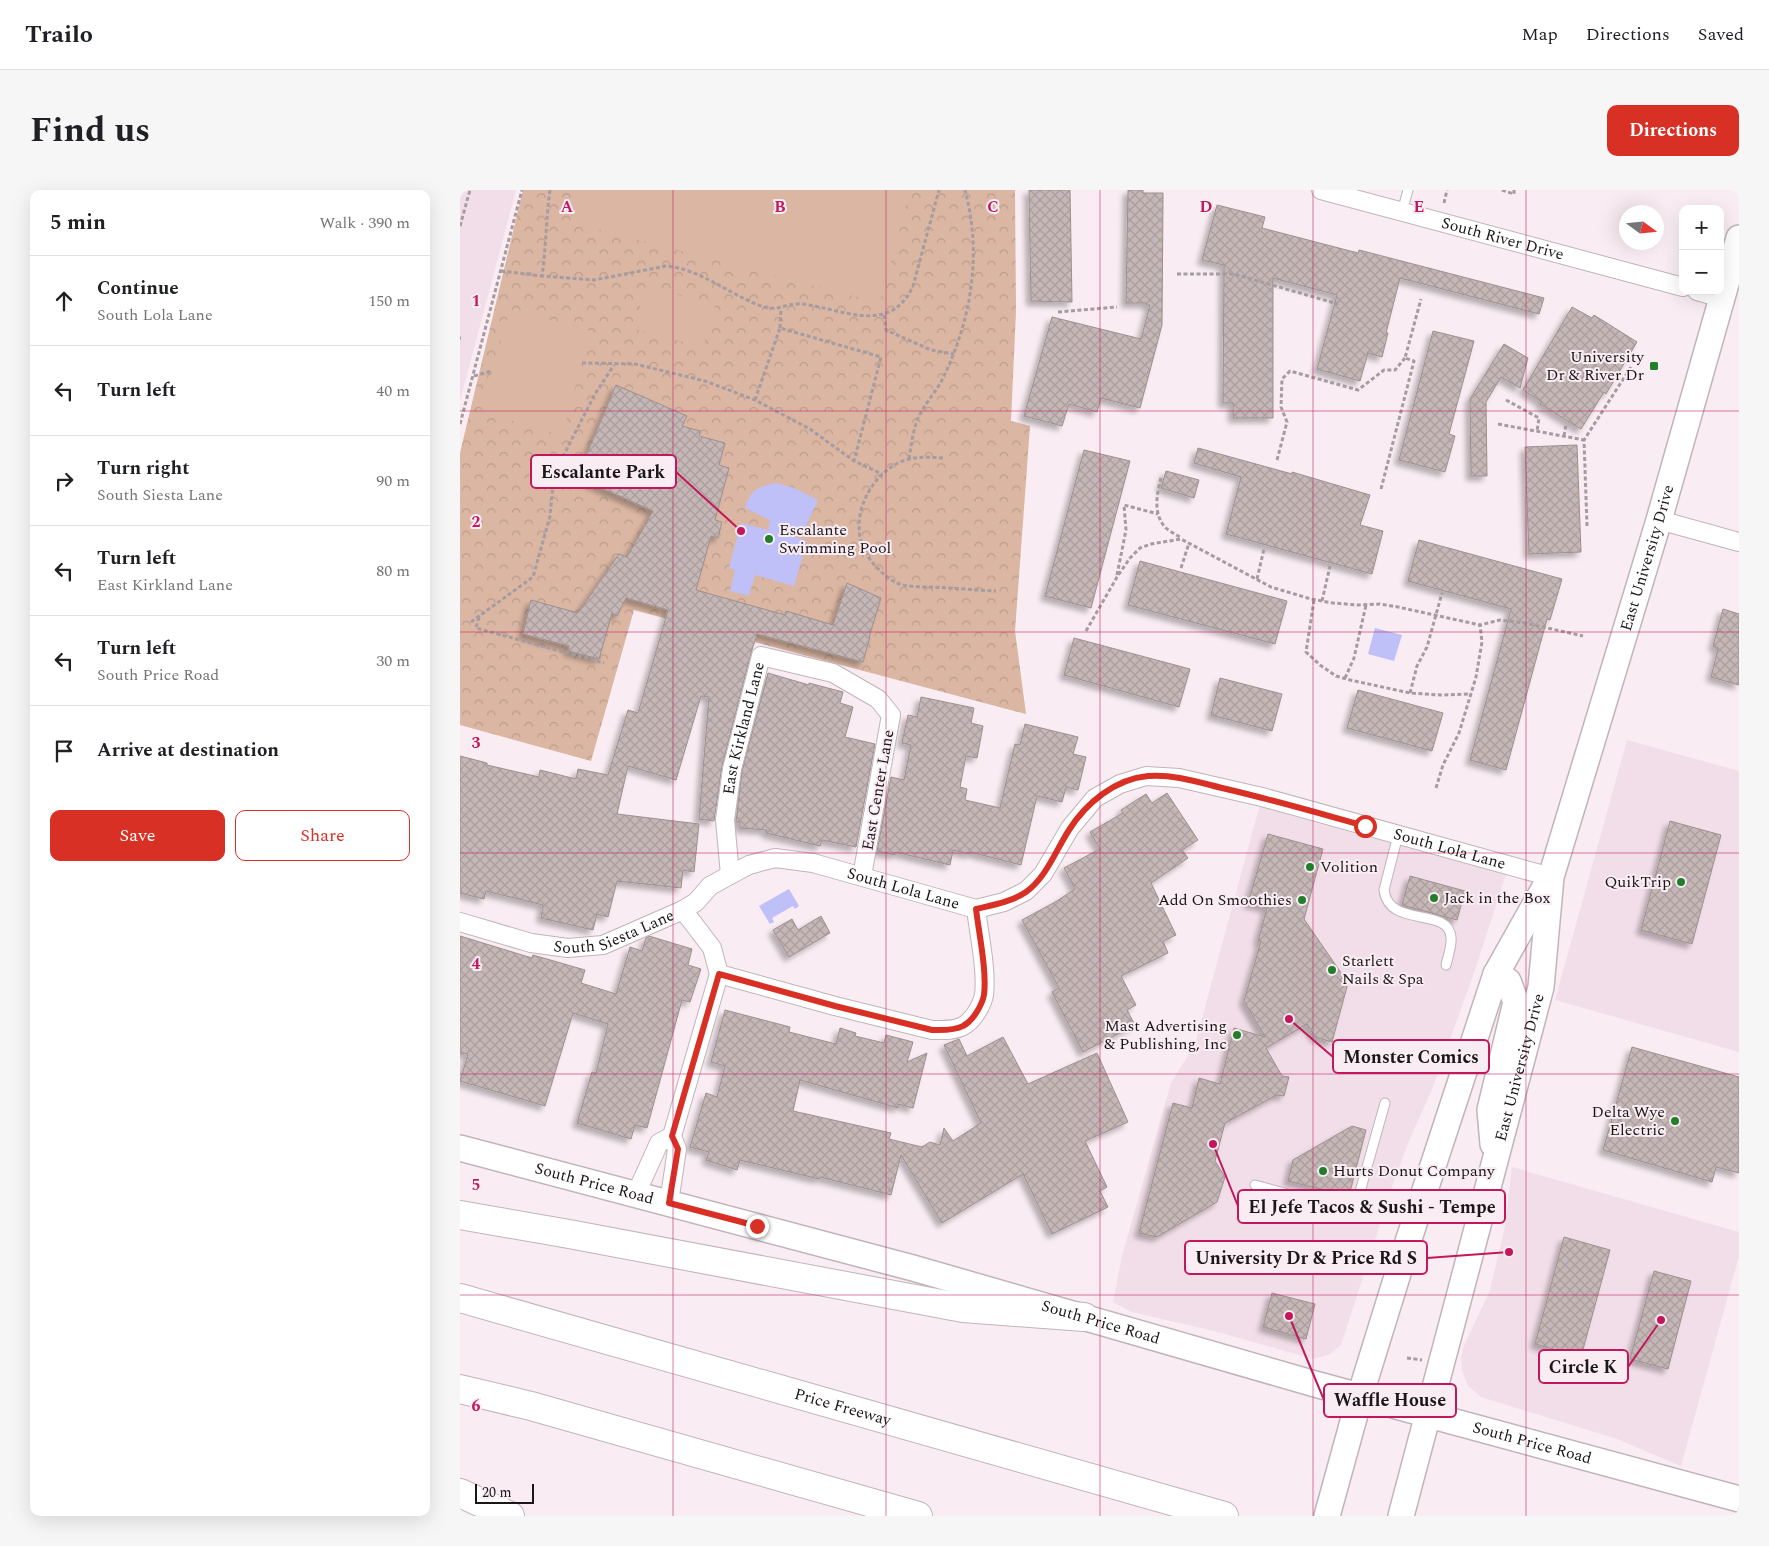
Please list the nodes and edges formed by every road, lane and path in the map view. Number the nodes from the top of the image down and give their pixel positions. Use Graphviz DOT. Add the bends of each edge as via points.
graph roads {
  1 [pos="470,190"];
  2 [pos="522,190"];
  3 [pos="550,190"];
  4 [pos="939,190"];
  5 [pos="965,190"];
  6 [pos="1321,190"];
  7 [pos="1408,190"];
  8 [pos="1447,190"];
  9 [pos="1502,190"];
  10 [pos="1514,190"];
  11 [pos="1444,203"];
  12 [pos="1402,212"];
  13 [pos="460,226"];
  14 [pos="1739,238"];
  15 [pos="501,271"];
  16 [pos="1177,274"];
  17 [pos="542,276"];
  18 [pos="1679,286"];
  19 [pos="1711,295"];
  20 [pos="1722,298"];
  21 [pos="1421,299"];
  22 [pos="1338,304"];
  23 [pos="1117,307"];
  24 [pos="781,309"];
  25 [pos="1058,312"];
  26 [pos="884,315"];
  27 [pos="780,328"];
  28 [pos="954,354"];
  29 [pos="1405,358"];
  30 [pos="582,364"];
  31 [pos="615,365"];
  32 [pos="1631,367"];
  33 [pos="492,371"];
  34 [pos="473,376"];
  35 [pos="755,400"];
  36 [pos="1506,400"];
  37 [pos="460,424"];
  38 [pos="1498,424"];
  39 [pos="1566,425"];
  40 [pos="1537,431"];
  41 [pos="1564,436"];
  42 [pos="1584,440"];
  43 [pos="943,458"];
  44 [pos="909,459"];
  45 [pos="1277,460"];
  46 [pos="854,461"];
  47 [pos="882,474"];
  48 [pos="1162,478"];
  49 [pos="1381,489"];
  50 [pos="1158,514"];
  51 [pos="1659,520"];
  52 [pos="1587,526"];
  53 [pos="1182,538"];
  54 [pos="1739,542"];
  55 [pos="1189,543"];
  56 [pos="1264,549"];
  57 [pos="1330,566"];
  58 [pos="1181,568"];
  59 [pos="1117,577"];
  60 [pos="1257,579"];
  61 [pos="996,591"];
  62 [pos="1442,593"];
  63 [pos="1314,600"];
  64 [pos="1322,601"];
  65 [pos="1366,605"];
  66 [pos="479,616"];
  67 [pos="1436,616"];
  68 [pos="471,622"];
  69 [pos="1480,625"];
  70 [pos="1086,632"];
  71 [pos="1583,636"];
  72 [pos="604,663"];
  73 [pos="833,673"];
  74 [pos="1345,678"];
  75 [pos="1410,693"];
  76 [pos="1471,694"];
  77 [pos="1436,788"];
  78 [pos="1398,835"];
  79 [pos="730,875"];
  80 [pos="862,876"];
  81 [pos="1551,877"];
  82 [pos="976,909"];
  83 [pos="683,910"];
  84 [pos="460,922"];
  85 [pos="1446,964"];
  86 [pos="719,974"];
  87 [pos="1496,974"];
  88 [pos="1385,1103"];
  89 [pos="672,1136"];
  90 [pos="460,1148"];
  91 [pos="1495,1164"];
  92 [pos="1255,1185"];
  93 [pos="636,1194"];
  94 [pos="669,1203"];
  95 [pos="460,1215"];
  96 [pos="460,1298"];
  97 [pos="1084,1317"];
  98 [pos="460,1389"];
  99 [pos="1360,1396"];
  100 [pos="1428,1414"];
  101 [pos="460,1493"];
  102 [pos="1739,1499"];
  103 [pos="510,1516"];
  104 [pos="918,1516"];
  105 [pos="1224,1516"];
  106 [pos="1327,1516"];
  107 [pos="1401,1516"];
  1 -- 13 [label="path"];
  2 -- 15 [label="path"];
  3 -- 17 [label="path"];
  4 -- 26 [label="path" via="914,286 908,299"];
  5 -- 28 [label="path" via="971,213 974,271 970,300"];
  6 -- 12 [label="street, South River Drive"];
  7 -- 12 [label="lane"];
  8 -- 11 [label="path"];
  9 -- 10 [label="path" via="1514,194"];
  12 -- 18 [label="street, South River Drive"];
  14 -- 20 [label="main road, East University Drive"];
  15 -- 17 [label="path"];
  15 -- 34 [label="path"];
  16 -- 22 [label="path" via="1234,274"];
  17 -- 24 [label="path" via="594,280 666,266 677,267 763,307"];
  19 -- 20 [label="street"];
  20 -- 51 [label="main road, East University Drive"];
  21 -- 29 [label="path"];
  23 -- 25 [label="path"];
  24 -- 26 [label="path" via="798,304 854,315"];
  24 -- 27 [label="path"];
  26 -- 28 [label="path" via="886,330 931,350"];
  27 -- 35 [label="path"];
  27 -- 46 [label="path" via="881,357"];
  28 -- 44 [label="path" via="944,378 918,418"];
  29 -- 45 [label="path" via="1394,370 1384,370 1358,390 1290,371 1282,378 1281,407 1287,422"];
  29 -- 49 [label="path" via="1414,361"];
  30 -- 31 [label="path"];
  31 -- 35 [label="path" via="635,364 652,368"];
  31 -- 66 [label="path" via="595,394 554,474 550,516 533,577"];
  32 -- 42 [label="path"];
  33 -- 34 [label="path"];
  34 -- 37 [label="path"];
  35 -- 46 [label="path" via="810,429"];
  36 -- 40 [label="path" via="1539,418"];
  38 -- 40 [label="path"];
  39 -- 41 [label="path"];
  40 -- 41 [label="path"];
  41 -- 42 [label="path"];
  42 -- 52 [label="path"];
  43 -- 44 [label="path"];
  44 -- 47 [label="path"];
  46 -- 47 [label="path"];
  47 -- 61 [label="path" via="867,494 860,522 861,541 879,570 898,583 913,586"];
  48 -- 50 [label="path" via="1156,504"];
  50 -- 53 [label="path" via="1164,526"];
  50 -- 59 [label="path" via="1124,505 1126,530"];
  51 -- 54 [label="street"];
  51 -- 81 [label="main road, East University Drive"];
  53 -- 55 [label="path"];
  53 -- 59 [label="path" via="1140,548"];
  55 -- 58 [label="path"];
  55 -- 60 [label="path"];
  56 -- 60 [label="path"];
  57 -- 64 [label="path"];
  59 -- 70 [label="path"];
  60 -- 63 [label="path" via="1271,587"];
  62 -- 67 [label="path"];
  63 -- 64 [label="path"];
  63 -- 74 [label="path" via="1306,652 1336,676"];
  64 -- 65 [label="path"];
  65 -- 67 [label="path" via="1380,604"];
  65 -- 74 [label="path" via="1354,658"];
  66 -- 68 [label="path"];
  66 -- 72 [label="path" via="476,628"];
  67 -- 69 [label="path"];
  67 -- 75 [label="path" via="1427,647 1416,666"];
  69 -- 71 [label="path" via="1500,620"];
  69 -- 76 [label="path" via="1482,642"];
  73 -- 79 [label="street, East Kirkland Lane" via="761,656 732,769 725,820"];
  73 -- 80 [label="street, East Center Lane" via="878,699 891,715"];
  74 -- 75 [label="path"];
  75 -- 76 [label="path"];
  76 -- 77 [label="path"];
  78 -- 81 [label="street, South Lola Lane"];
  78 -- 82 [label="street, South Lola Lane" via="1262,797 1179,778 1146,776 1120,784 1095,798 1070,828 1043,874 1026,892"];
  78 -- 85 [label="lane" via="1384,890 1385,899 1398,912 1447,927 1451,936"];
  79 -- 80 [label="street, South Lola Lane" via="749,865 775,858 812,863"];
  79 -- 83 [label="street, South Lola Lane" via="710,886 696,902"];
  80 -- 82 [label="street, South Lola Lane"];
  81 -- 87 [label="main road, East University Drive"];
  81 -- 91 [label="main road, East University Drive" via="1541,987"];
  82 -- 86 [label="street" via="984,996 974,1018 963,1026 948,1030 932,1030"];
  83 -- 84 [label="street, South Siesta Lane" via="603,945 568,948 531,942"];
  83 -- 86 [label="street, South Siesta Lane" via="712,948"];
  86 -- 89 [label="street"];
  87 -- 91 [label="main road" via="1508,981 1516,1002 1490,1110"];
  87 -- 99 [label="main road, East University Drive" via="1428,1176"];
  88 -- 92 [label="lane" via="1356,1206 1347,1210"];
  89 -- 93 [label="street" via="659,1143"];
  89 -- 94 [label="street" via="678,1149"];
  90 -- 93 [label="main road, South Price Road"];
  91 -- 100 [label="main road, East University Drive"];
  93 -- 94 [label="main road, South Price Road"];
  94 -- 97 [label="main road, South Price Road"];
  95 -- 97 [label="highway" via="963,1308"];
  96 -- 105 [label="highway, Price Freeway"];
  97 -- 99 [label="main road, South Price Road"];
  98 -- 104 [label="highway" via="531,1406"];
  99 -- 100 [label="main road, South Price Road"];
  99 -- 106 [label="main road, East University Drive"];
  100 -- 102 [label="main road, South Price Road"];
  100 -- 107 [label="main road, East University Drive"];
  101 -- 103 [label="highway"];
}
